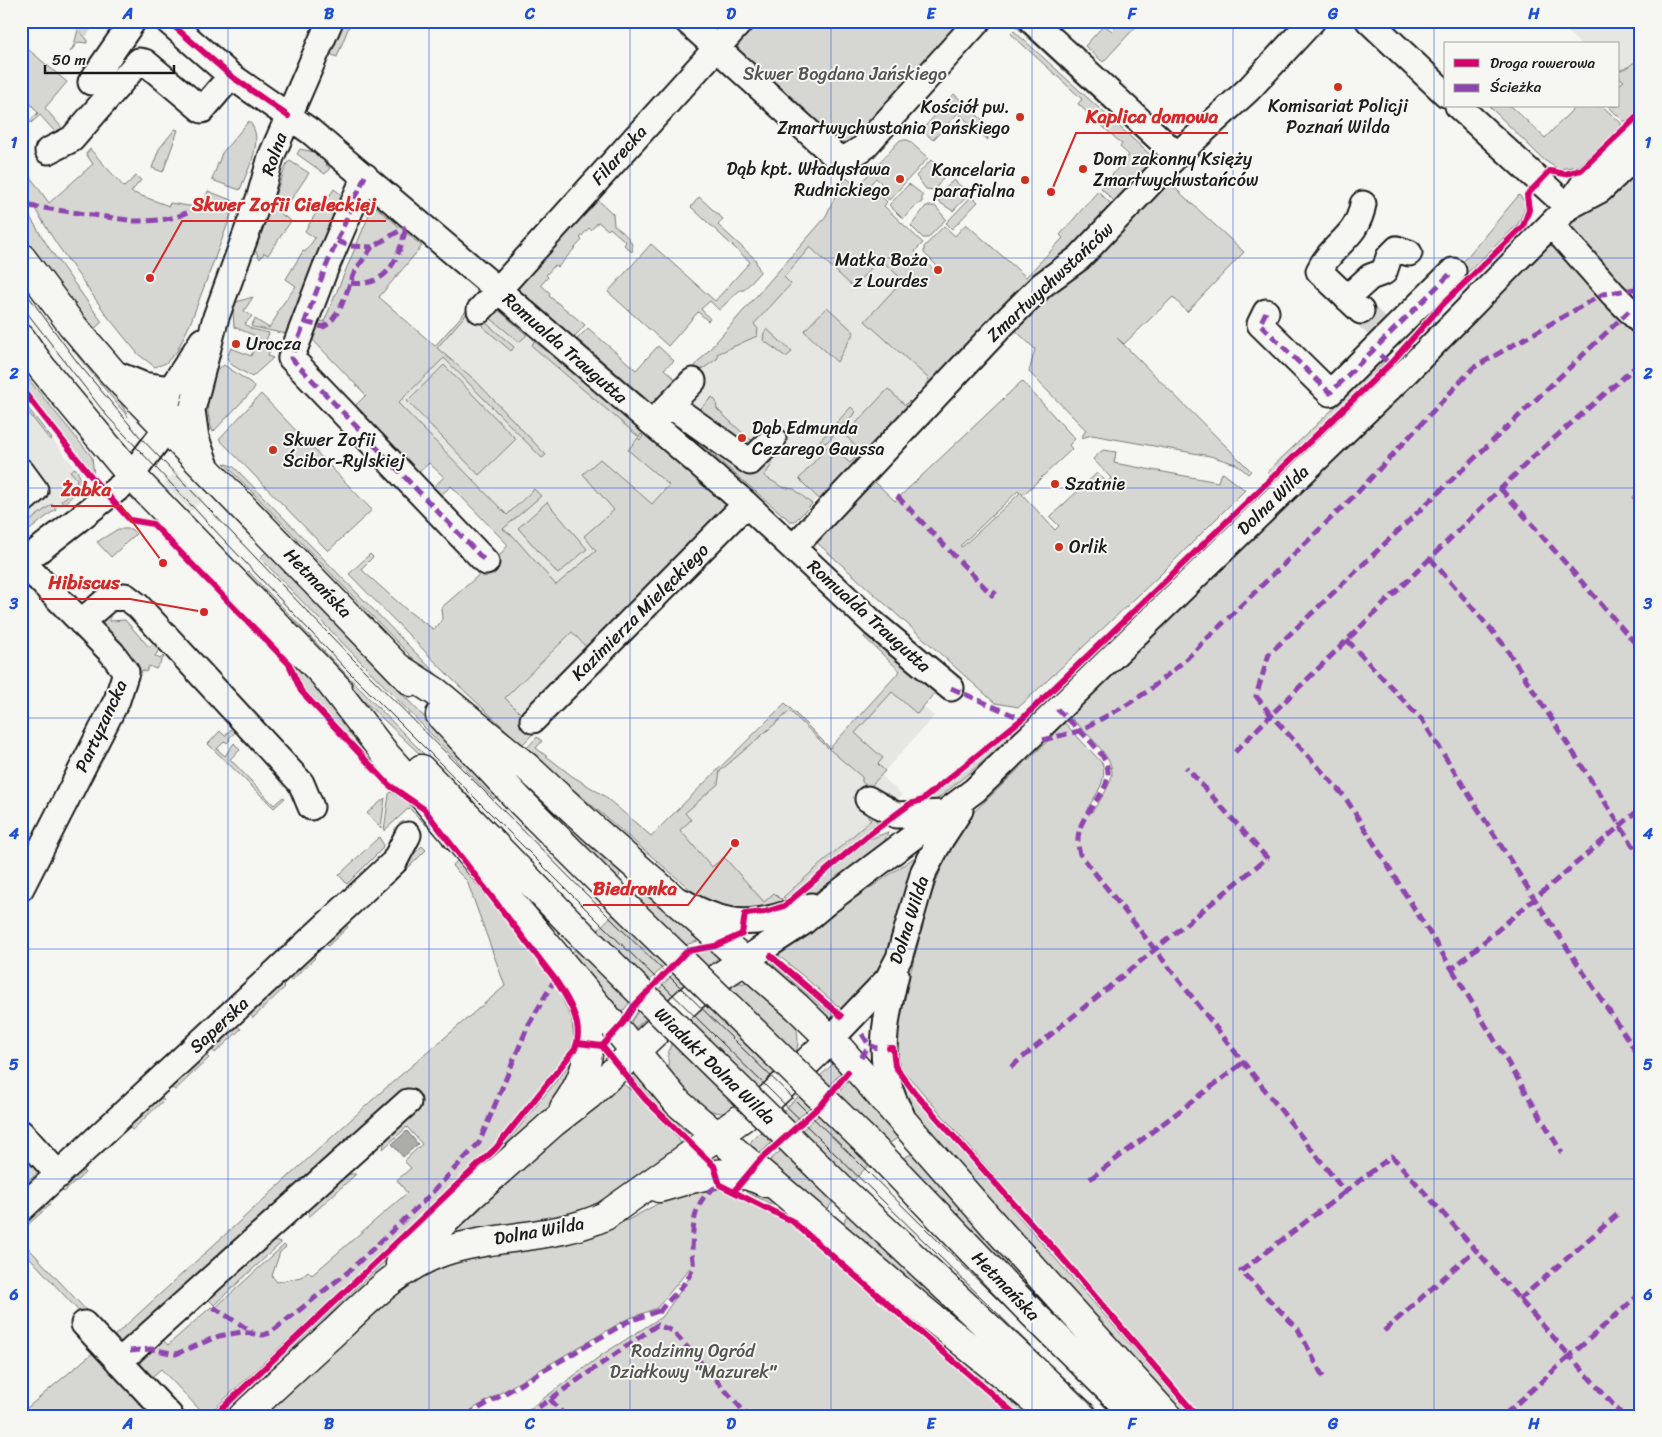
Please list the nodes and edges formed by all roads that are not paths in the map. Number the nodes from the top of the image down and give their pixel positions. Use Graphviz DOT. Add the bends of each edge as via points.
graph roads {
  1 [pos="133,21"];
  2 [pos="168,21"];
  3 [pos="330,21"];
  4 [pos="687,21"];
  5 [pos="741,21"];
  6 [pos="978,21"];
  7 [pos="1032,21"];
  8 [pos="1312,21"];
  9 [pos="1370,21"];
  10 [pos="716,48"];
  11 [pos="231,76"];
  12 [pos="91,82"];
  13 [pos="1444,92"];
  14 [pos="1460,108"];
  15 [pos="288,116"];
  16 [pos="1641,131"];
  17 [pos="48,151"];
  18 [pos="1641,151"];
  19 [pos="1177,155"];
  20 [pos="365,176"];
  21 [pos="1363,204"];
  22 [pos="1559,215"];
  23 [pos="1409,253"];
  24 [pos="21,256"];
  25 [pos="1459,276"];
  26 [pos="498,290"];
  27 [pos="480,310"];
  28 [pos="1266,312"];
  29 [pos="216,317"];
  30 [pos="1641,322"];
  31 [pos="21,338"];
  32 [pos="1385,351"];
  33 [pos="1415,363"];
  34 [pos="113,373"];
  35 [pos="693,381"];
  36 [pos="171,388"];
  37 [pos="670,405"];
  38 [pos="192,410"];
  39 [pos="653,423"];
  40 [pos="167,428"];
  41 [pos="773,439"];
  42 [pos="207,469"];
  43 [pos="21,471"];
  44 [pos="131,474"];
  45 [pos="21,487"];
  46 [pos="21,501"];
  47 [pos="746,504"];
  48 [pos="793,548"];
  49 [pos="486,562"];
  50 [pos="22,563"];
  51 [pos="81,622"];
  52 [pos="400,668"];
  53 [pos="324,676"];
  54 [pos="951,688"];
  55 [pos="533,720"];
  56 [pos="975,790"];
  57 [pos="868,799"];
  58 [pos="311,807"];
  59 [pos="944,813"];
  60 [pos="896,815"];
  61 [pos="408,835"];
  62 [pos="895,851"];
  63 [pos="21,888"];
  64 [pos="669,893"];
  65 [pos="828,900"];
  66 [pos="899,958"];
  67 [pos="745,960"];
  68 [pos="576,981"];
  69 [pos="830,1039"];
  70 [pos="635,1052"];
  71 [pos="408,1102"];
  72 [pos="553,1123"];
  73 [pos="906,1123"];
  74 [pos="21,1133"];
  75 [pos="718,1137"];
  76 [pos="59,1175"];
  77 [pos="636,1195"];
  78 [pos="787,1195"];
  79 [pos="21,1209"];
  80 [pos="377,1292"];
  81 [pos="84,1324"];
  82 [pos="119,1362"];
  83 [pos="170,1416"];
  84 [pos="243,1416"];
  85 [pos="1054,1416"];
  86 [pos="1083,1416"];
  87 [pos="1136,1416"];
  88 [pos="1167,1416"];
  1 -- 12 [label="street"];
  2 -- 11 [label="street, Romualda Traugutta"];
  3 -- 15 [label="street, Rolna"];
  4 -- 10 [label="street"];
  5 -- 10 [label="street, Filarecka"];
  6 -- 10 [label="street" via="863,148 845,159 834,155"];
  7 -- 19 [label="street"];
  8 -- 19 [label="street, Zmartwychwstańców" via="1249,88"];
  9 -- 13 [label="street"];
  10 -- 26 [label="street, Filarecka"];
  11 -- 15 [label="street, Romualda Traugutta"];
  11 -- 17 [label="street" via="202,110 145,62 139,61 72,139"];
  14 -- 22 [label="street"];
  15 -- 20 [label="street, Romualda Traugutta"];
  15 -- 29 [label="street, Rolna"];
  16 -- 22 [label="street, Dolna Wilda" via="1588,177"];
  18 -- 22 [label="street, Dolna Wilda" via="1600,190"];
  19 -- 48 [label="street, Zmartwychwstańców" via="1078,258 1060,257 1042,285"];
  20 -- 26 [label="street, Romualda Traugutta"];
  20 -- 49 [label="street" via="291,358"];
  21 -- 23 [label="street" via="1354,229 1326,257 1319,271 1354,304 1370,277 1384,272 1393,251"];
  22 -- 30 [label="street" via="1613,294"];
  22 -- 33 [label="street, Dolna Wilda"];
  24 -- 34 [label="main road, Hetmańska" via="67,319"];
  25 -- 28 [label="street" via="1330,393 1260,324"];
  26 -- 27 [label="street, Filarecka"];
  26 -- 39 [label="street, Romualda Traugutta"];
  29 -- 36 [label="street, Rolna"];
  29 -- 38 [label="street, Rolna"];
  31 -- 44 [label="main road" via="42,368"];
  32 -- 33 [label="street"];
  33 -- 56 [label="street, Dolna Wilda"];
  34 -- 36 [label="street" via="143,385"];
  34 -- 40 [label="main road, Hetmańska"];
  35 -- 37 [label="street"];
  36 -- 40 [label="street, Rolna" via="166,403"];
  37 -- 39 [label="street"];
  37 -- 41 [label="street" via="750,462"];
  38 -- 40 [label="street"];
  38 -- 42 [label="street, Rolna" via="196,438"];
  39 -- 47 [label="street, Romualda Traugutta"];
  40 -- 42 [label="main road, Hetmańska"];
  40 -- 44 [label="street"];
  42 -- 52 [label="main road, Hetmańska"];
  43 -- 46 [label="street" via="35,490"];
  44 -- 50 [label="street" via="126,482"];
  44 -- 53 [label="main road"];
  45 -- 46 [label="street"];
  47 -- 48 [label="street, Romualda Traugutta"];
  47 -- 55 [label="street, Kazimierza Mielęckiego"];
  48 -- 54 [label="street, Romualda Traugutta" via="874,624"];
  50 -- 51 [label="street, Partyzancka"];
  51 -- 58 [label="street" via="109,598 125,596 138,606 301,783"];
  51 -- 63 [label="street, Partyzancka" via="126,672 117,700"];
  52 -- 64 [label="main road" via="436,692 528,768"];
  52 -- 87 [label="main road, Hetmańska, bridge" via="520,801 879,1154"];
  53 -- 68 [label="main road" via="386,755"];
  53 -- 86 [label="main road, Wiadukt Dolna Wilda, bridge" via="843,1191"];
  56 -- 59 [label="street, Dolna Wilda"];
  56 -- 66 [label="street, Dolna Wilda" via="940,839 924,871"];
  57 -- 60 [label="street"];
  59 -- 60 [label="street"];
  59 -- 62 [label="street, Dolna Wilda"];
  60 -- 62 [label="street"];
  61 -- 76 [label="street, Saperska" via="394,862"];
  62 -- 65 [label="street, Dolna Wilda"];
  64 -- 65 [label="street" via="705,912 744,922 776,918"];
  64 -- 67 [label="main road"];
  65 -- 67 [label="street, Dolna Wilda" via="802,923"];
  66 -- 69 [label="street, Dolna Wilda" via="883,986"];
  66 -- 73 [label="street" via="885,1020 883,1048 889,1088"];
  67 -- 69 [label="main road"];
  67 -- 70 [label="main road, Dolna Wilda" via="703,988"];
  68 -- 70 [label="main road"];
  68 -- 72 [label="main road" via="588,1024 589,1056 576,1090"];
  69 -- 73 [label="main road"];
  69 -- 75 [label="main road, Dolna Wilda" via="770,1098"];
  70 -- 72 [label="main road, Dolna Wilda"];
  70 -- 75 [label="main road" via="673,1098"];
  71 -- 82 [label="street"];
  72 -- 80 [label="main road, Dolna Wilda" via="422,1241"];
  73 -- 88 [label="main road"];
  74 -- 76 [label="street"];
  75 -- 77 [label="main road, Dolna Wilda"];
  75 -- 78 [label="main road"];
  76 -- 79 [label="street, Saperska"];
  77 -- 78 [label="main road" via="698,1176 728,1172 758,1178"];
  77 -- 80 [label="main road, Dolna Wilda" via="605,1216 579,1227 477,1242 429,1257"];
  78 -- 85 [label="main road"];
  80 -- 84 [label="main road, Dolna Wilda"];
  81 -- 82 [label="street"];
  82 -- 83 [label="street"];
}
